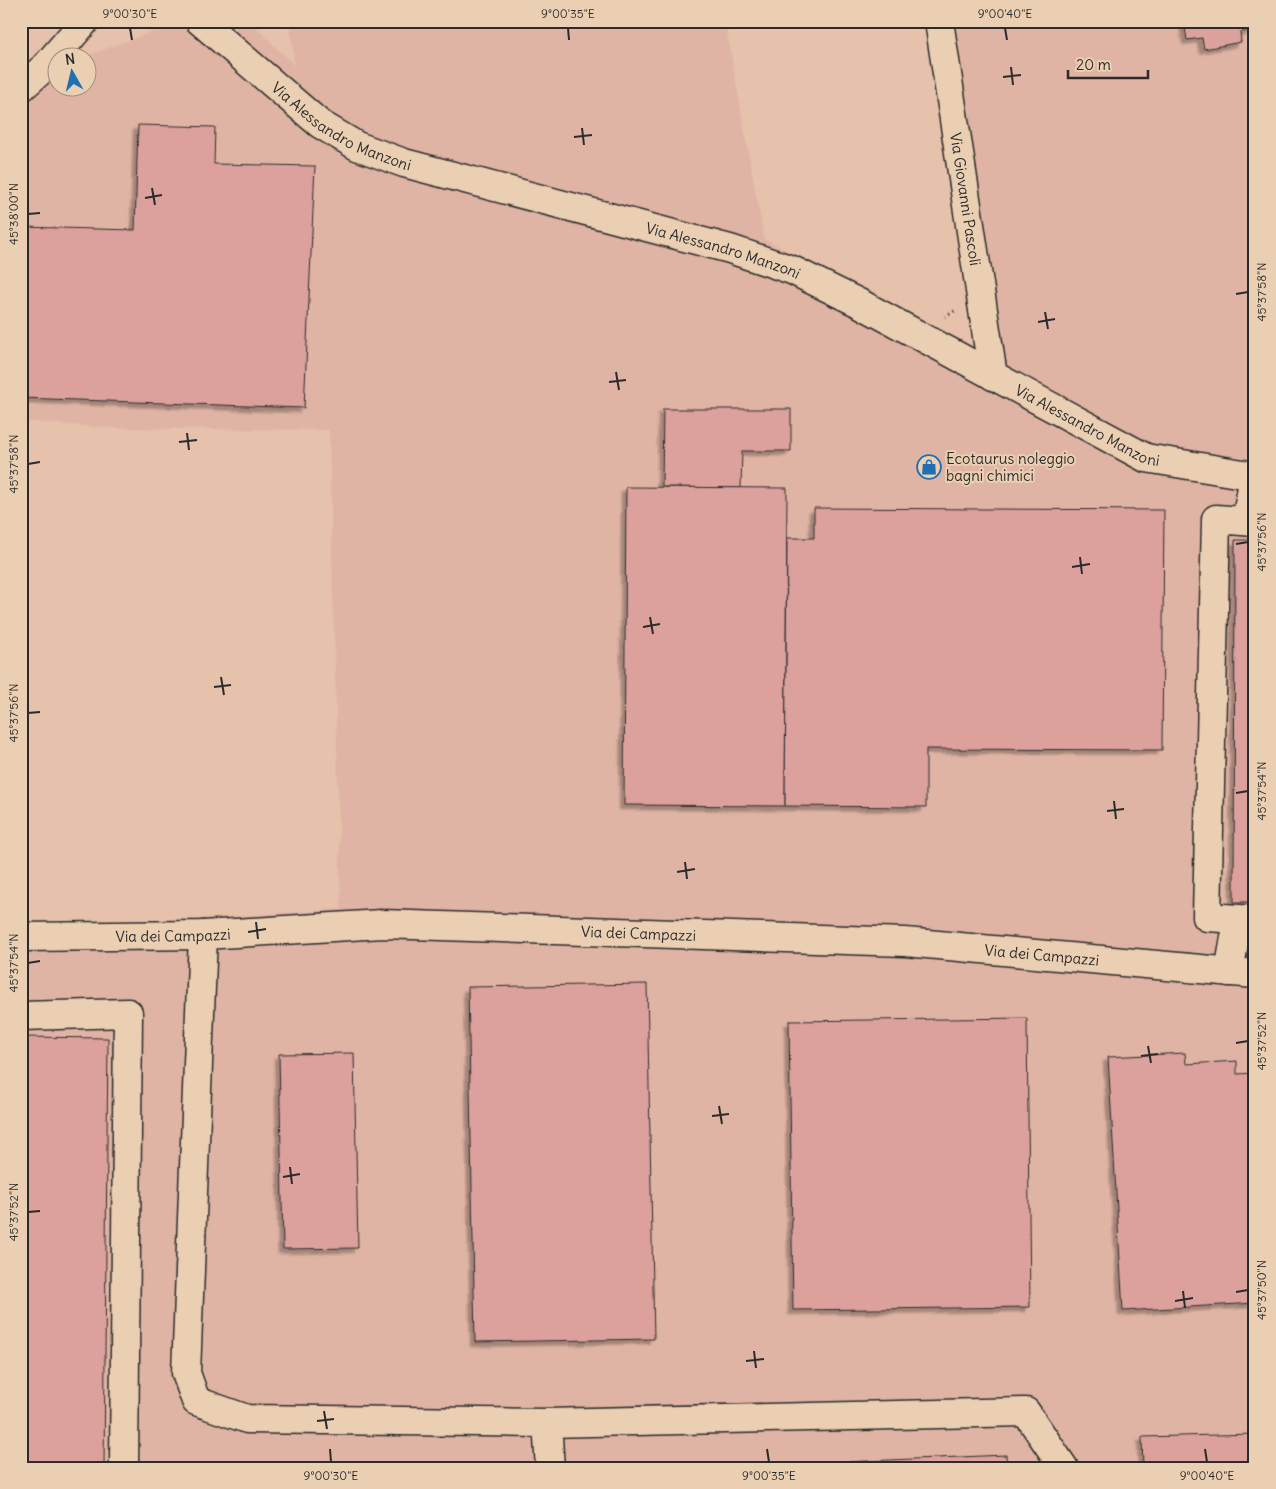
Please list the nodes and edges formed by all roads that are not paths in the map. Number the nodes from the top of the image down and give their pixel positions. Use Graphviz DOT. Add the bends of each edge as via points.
graph roads {
  1 [pos="85,21"];
  2 [pos="200,21"];
  3 [pos="939,21"];
  4 [pos="21,88"];
  5 [pos="993,376"];
  6 [pos="1254,476"];
  7 [pos="1250,521"];
  8 [pos="1249,920"];
  9 [pos="203,935"];
  10 [pos="21,937"];
  11 [pos="1242,973"];
  12 [pos="21,1016"];
  13 [pos="547,1423"];
  14 [pos="124,1468"];
  15 [pos="550,1468"];
  16 [pos="1064,1468"];
  1 -- 4 [label="street" via="47,65"];
  2 -- 5 [label="street, Via Alessandro Manzoni" via="320,124 357,146 404,163 712,244 792,270"];
  3 -- 5 [label="street, Via Giovanni Pascoli"];
  5 -- 6 [label="street, Via Alessandro Manzoni" via="1146,458"];
  6 -- 7 [label="street"];
  7 -- 8 [label="street" via="1216,519 1207,917"];
  8 -- 11 [label="street" via="1236,932"];
  9 -- 10 [label="street, Via dei Campazzi"];
  9 -- 11 [label="street, Via dei Campazzi" via="382,924 905,942"];
  9 -- 13 [label="street" via="186,1373 196,1401 247,1419"];
  12 -- 14 [label="street" via="128,1013"];
  13 -- 15 [label="street"];
  13 -- 16 [label="street" via="1026,1412"];
}
